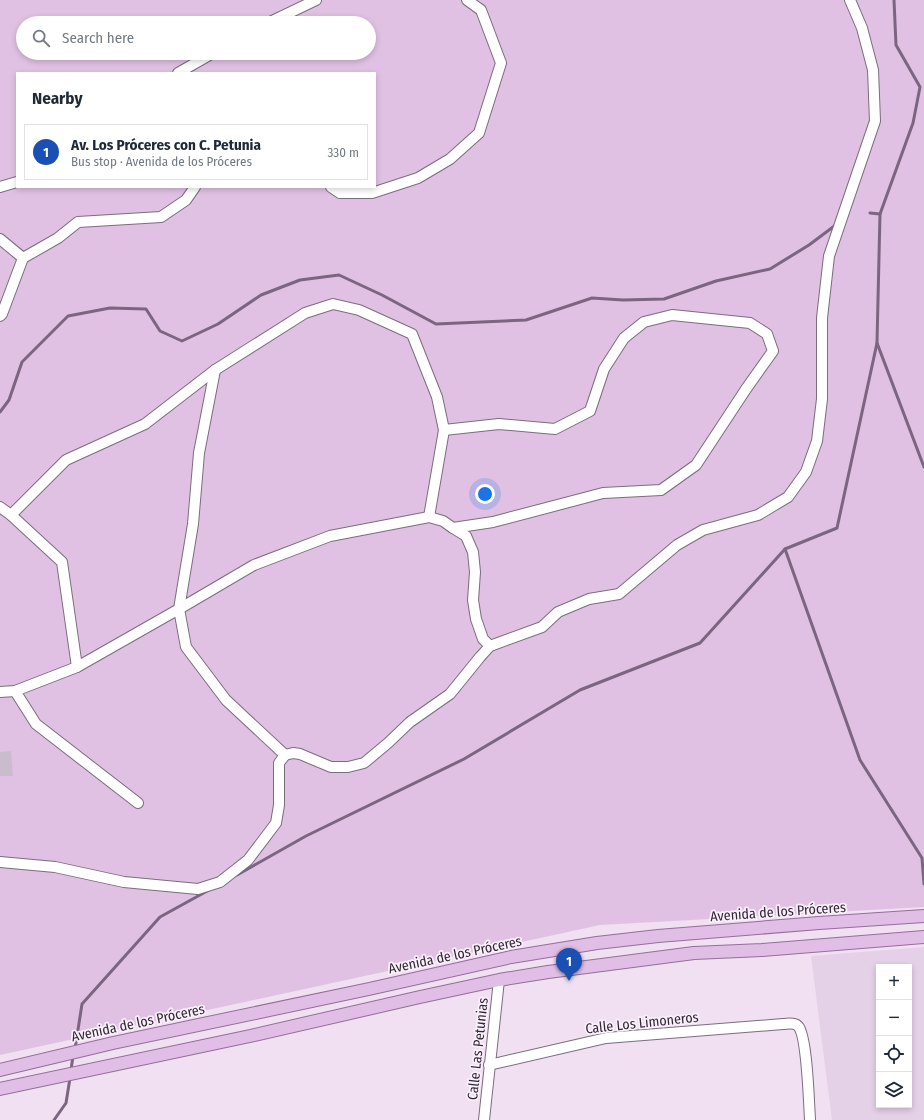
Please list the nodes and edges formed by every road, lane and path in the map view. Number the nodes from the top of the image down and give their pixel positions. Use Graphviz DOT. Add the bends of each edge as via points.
graph roads {
  1 [pos="316,0"];
  2 [pos="467,0"];
  3 [pos="850,0"];
  4 [pos="283,16"];
  5 [pos="201,60"];
  6 [pos="180,72"];
  7 [pos="16,182"];
  8 [pos="0,187"];
  9 [pos="194,188"];
  10 [pos="332,188"];
  11 [pos="0,239"];
  12 [pos="23,258"];
  13 [pos="0,316"];
  14 [pos="215,370"];
  15 [pos="444,430"];
  16 [pos="0,507"];
  17 [pos="11,515"];
  18 [pos="429,517"];
  19 [pos="454,528"];
  20 [pos="179,609"];
  21 [pos="490,646"];
  22 [pos="77,667"];
  23 [pos="15,691"];
  24 [pos="0,692"];
  25 [pos="284,755"];
  26 [pos="138,804"];
  27 [pos="0,862"];
  28 [pos="924,916"];
  29 [pos="924,937"];
  30 [pos="499,980"];
  31 [pos="489,1065"];
  32 [pos="0,1070"];
  33 [pos="0,1089"];
  34 [pos="484,1120"];
  35 [pos="810,1120"];
  1 -- 4 [label="street"];
  2 -- 10 [label="street" via="481,10 501,63 480,133 450,159 418,178 372,193 340,193"];
  3 -- 21 [label="street" via="862,28 873,70 875,121 829,256 822,318 822,399 817,441 806,472 788,497 758,515 703,530 677,545 619,594 583,601 558,612 542,627"];
  5 -- 6 [label="street"];
  7 -- 8 [label="street"];
  9 -- 12 [label="street" via="186,200 161,217 78,222 58,238"];
  11 -- 12 [label="street"];
  12 -- 13 [label="street"];
  14 -- 15 [label="street" via="305,313 333,304 360,310 412,334 437,397"];
  14 -- 17 [label="street" via="145,424 66,460"];
  14 -- 20 [label="street" via="199,453 193,524"];
  15 -- 18 [label="street"];
  15 -- 19 [label="street" via="499,424 555,429 590,411 604,369 624,338 644,322 672,315 750,323 767,334 774,350 696,465 661,490 603,493 493,522"];
  16 -- 17 [label="street"];
  17 -- 22 [label="street" via="62,562"];
  18 -- 19 [label="street"];
  18 -- 20 [label="street" via="330,536 254,565"];
  19 -- 21 [label="street" via="466,536 473,552 473,600 476,619 483,639"];
  20 -- 22 [label="street"];
  20 -- 25 [label="street" via="186,647 226,700"];
  21 -- 25 [label="street" via="450,694 410,722 364,763 348,767 330,767 300,754"];
  22 -- 23 [label="street"];
  23 -- 24 [label="street"];
  23 -- 26 [label="street" via="36,724"];
  25 -- 27 [label="street" via="279,763 279,805 276,823 248,860 220,882 198,889 124,882 55,867"];
  28 -- 32 [label="main road, Avenida de los Próceres" via="658,936 511,957"];
  29 -- 30 [label="main road" via="694,953"];
  30 -- 31 [label="street, Calle Las Petunias"];
  30 -- 33 [label="main road"];
  31 -- 34 [label="street, Calle Las Petunias"];
  31 -- 35 [label="street, Calle Los Limoneros" via="606,1038 795,1024 799,1027 804,1040"];
}
